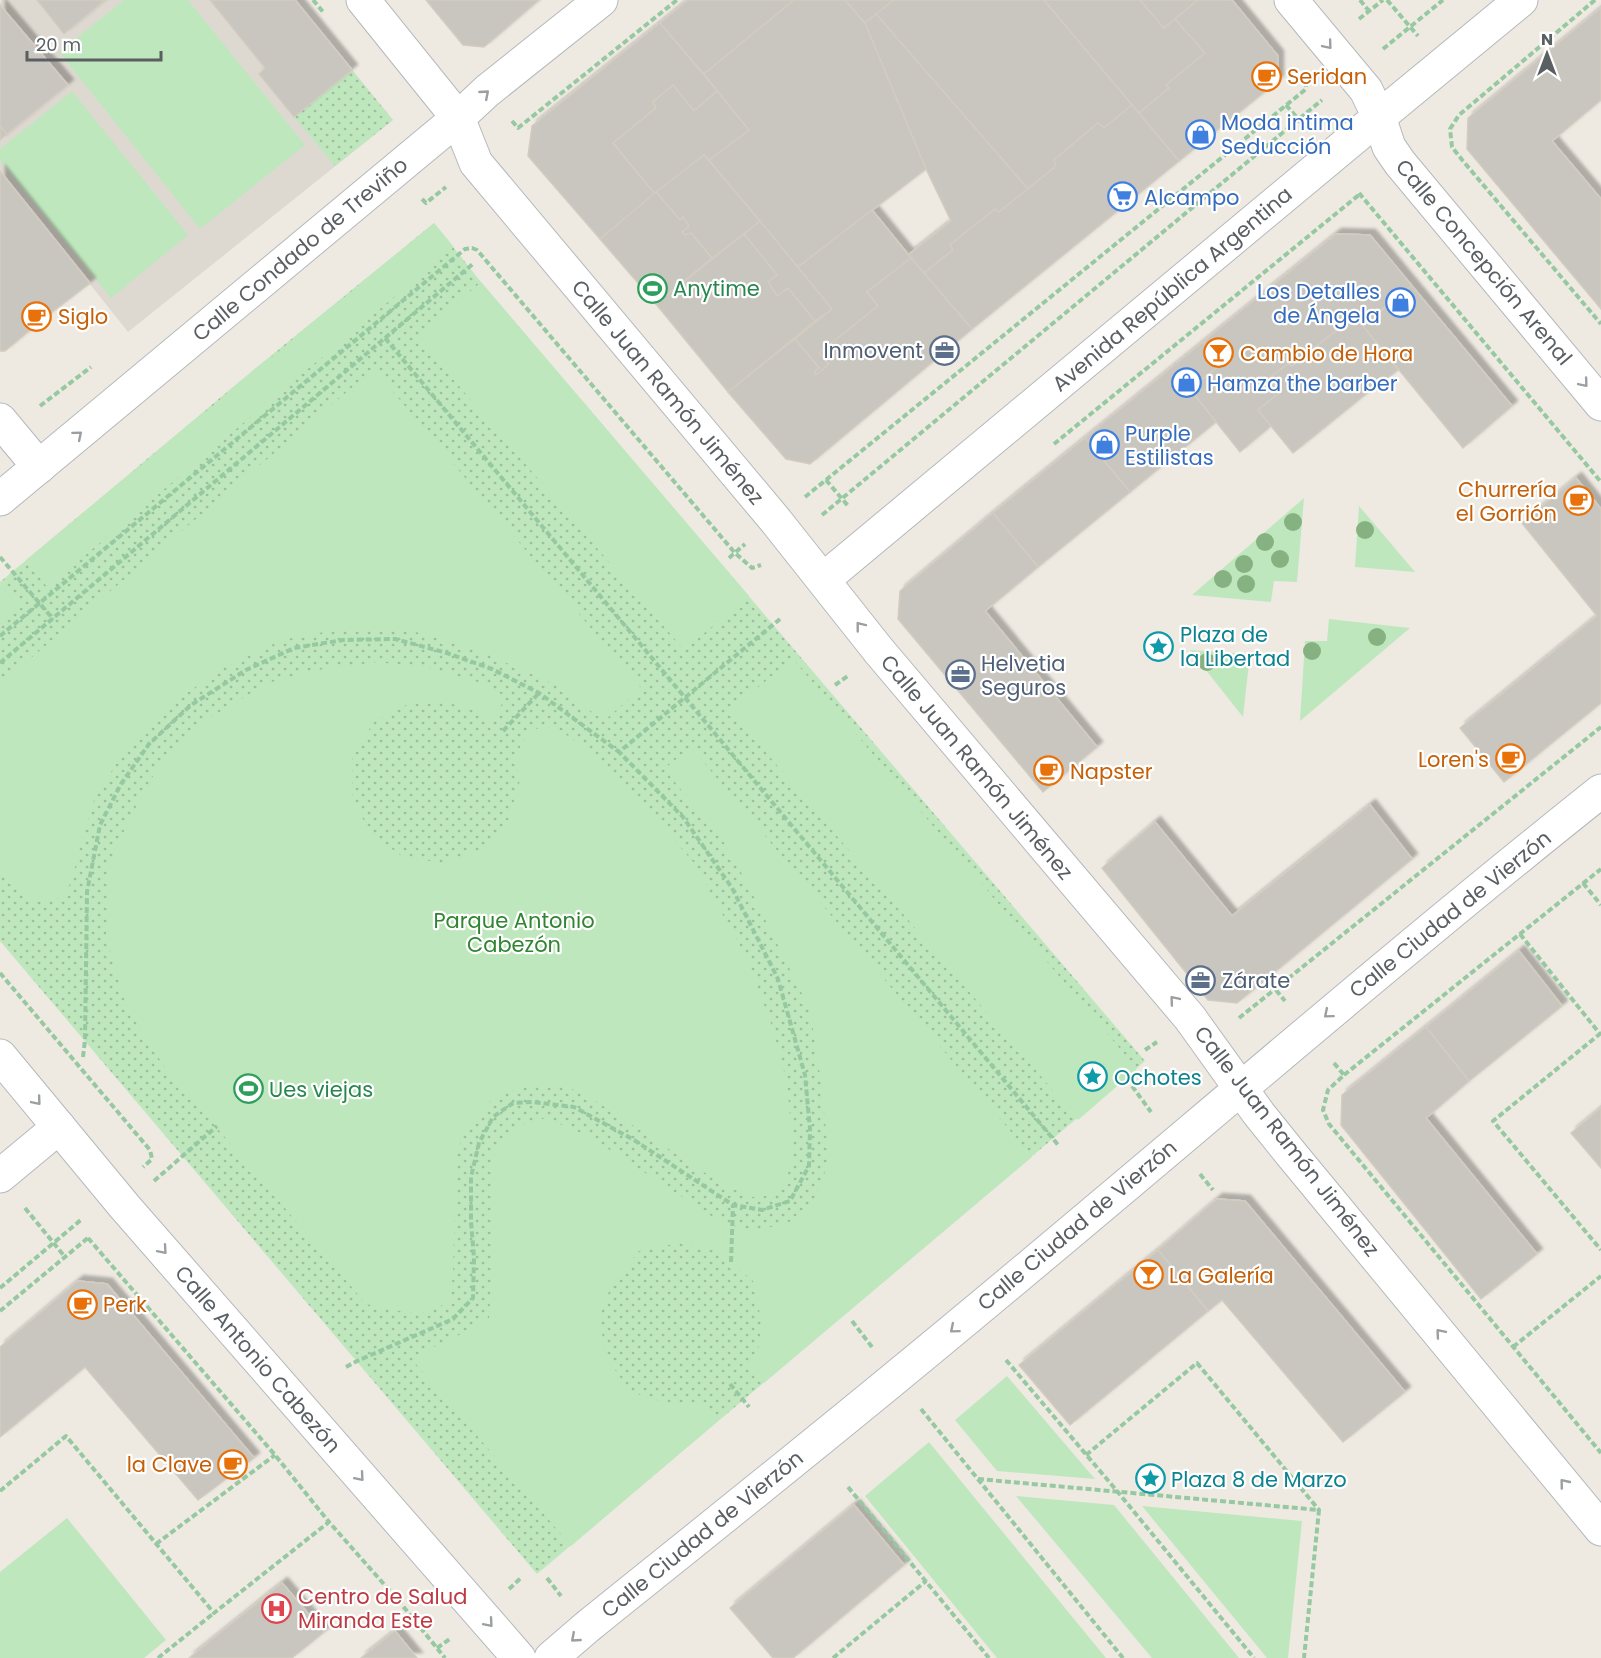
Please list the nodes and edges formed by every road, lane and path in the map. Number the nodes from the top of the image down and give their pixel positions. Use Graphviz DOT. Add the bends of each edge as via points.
graph roads {
  1 [pos="363,0"];
  2 [pos="601,0"];
  3 [pos="677,0"];
  4 [pos="1291,0"];
  5 [pos="1360,0"];
  6 [pos="1383,0"];
  7 [pos="1443,0"];
  8 [pos="1521,0"];
  9 [pos="1595,0"];
  10 [pos="1352,74"];
  11 [pos="1307,76"];
  12 [pos="488,91"];
  13 [pos="1378,117"];
  14 [pos="458,118"];
  15 [pos="518,129"];
  16 [pos="512,134"];
  17 [pos="474,263"];
  18 [pos="1601,324"];
  19 [pos="385,338"];
  20 [pos="1601,404"];
  21 [pos="0,420"];
  22 [pos="1049,448"];
  23 [pos="39,467"];
  24 [pos="1601,482"];
  25 [pos="807,495"];
  26 [pos="1,497"];
  27 [pos="791,540"];
  28 [pos="0,556"];
  29 [pos="824,579"];
  30 [pos="40,603"];
  31 [pos="53,619"];
  32 [pos="780,619"];
  33 [pos="0,636"];
  34 [pos="0,663"];
  35 [pos="539,693"];
  36 [pos="686,697"];
  37 [pos="1601,727"];
  38 [pos="503,730"];
  39 [pos="619,752"];
  40 [pos="1601,791"];
  41 [pos="1601,869"];
  42 [pos="1583,883"];
  43 [pos="1601,905"];
  44 [pos="1520,934"];
  45 [pos="1233,1023"];
  46 [pos="1600,1033"];
  47 [pos="0,1056"];
  48 [pos="83,1057"];
  49 [pos="1344,1075"];
  50 [pos="1241,1088"];
  51 [pos="1329,1124"];
  52 [pos="217,1126"];
  53 [pos="59,1127"];
  54 [pos="1059,1146"];
  55 [pos="173,1164"];
  56 [pos="0,1176"];
  57 [pos="20,1202"];
  58 [pos="733,1205"];
  59 [pos="125,1207"];
  60 [pos="88,1238"];
  61 [pos="1601,1251"];
  62 [pos="65,1257"];
  63 [pos="731,1262"];
  64 [pos="1601,1276"];
  65 [pos="0,1311"];
  66 [pos="1513,1347"];
  67 [pos="1006,1360"];
  68 [pos="346,1367"];
  69 [pos="730,1384"];
  70 [pos="749,1407"];
  71 [pos="931,1422"];
  72 [pos="1601,1452"];
  73 [pos="275,1455"];
  74 [pos="1086,1455"];
  75 [pos="978,1479"];
  76 [pos="848,1487"];
  77 [pos="0,1491"];
  78 [pos="1116,1491"];
  79 [pos="1319,1510"];
  80 [pos="329,1522"];
  81 [pos="1601,1529"];
  82 [pos="156,1544"];
  83 [pos="926,1581"];
  84 [pos="214,1613"];
  85 [pos="158,1658"];
  86 [pos="445,1658"];
  87 [pos="519,1658"];
  88 [pos="551,1658"];
  89 [pos="833,1658"];
  90 [pos="988,1658"];
  91 [pos="1123,1658"];
  92 [pos="1254,1658"];
  93 [pos="1304,1658"];
  1 -- 14 [label="street, Calle Juan Ramón Jiménez"];
  2 -- 12 [label="street, Calle Condado de Treviño"];
  3 -- 15 [label="path"];
  4 -- 10 [label="street, Calle Concepción Arenal, one-way"];
  5 -- 6 [label="path" via="1369,11"];
  7 -- 10 [label="path"];
  8 -- 13 [label="street, Avenida República Argentina"];
  9 -- 18 [label="path" via="1459,115 1450,129 1452,147"];
  10 -- 13 [label="street, Calle Concepción Arenal" via="1366,90"];
  10 -- 27 [label="path"];
  11 -- 25 [label="path" via="1306,89"];
  14 -- 12 [label="street, Calle Condado de Treviño, one-way"];
  12 -- 15 [label="path"];
  13 -- 20 [label="street, Calle Concepción Arenal, one-way" via="1389,147 1400,163"];
  13 -- 29 [label="street, Avenida República Argentina"];
  23 -- 14 [label="street, Calle Condado de Treviño, one-way"];
  14 -- 27 [label="street, Calle Juan Ramón Jiménez" via="476,163"];
  15 -- 16 [label="path"];
  17 -- 19 [label="path"];
  19 -- 31 [label="path"];
  19 -- 36 [label="path"];
  21 -- 23 [label="street"];
  22 -- 24 [label="path" via="1360,194"];
  23 -- 26 [label="street, Calle Condado de Treviño"];
  27 -- 29 [label="street, Calle Juan Ramón Jiménez"];
  27 -- 30 [label="path" via="759,566 752,568 743,560 472,248 465,249"];
  28 -- 30 [label="path"];
  50 -- 29 [label="street, Calle Juan Ramón Jiménez, one-way" via="1190,1018 879,651"];
  30 -- 31 [label="path"];
  30 -- 33 [label="path"];
  31 -- 34 [label="path"];
  32 -- 36 [label="path"];
  35 -- 38 [label="path"];
  35 -- 39 [label="path"];
  35 -- 48 [label="path" via="492,669 447,653 395,639 343,640 294,648 246,670 191,705 149,744 100,825 87,892"];
  36 -- 39 [label="path"];
  36 -- 54 [label="path"];
  37 -- 45 [label="path"];
  39 -- 58 [label="path" via="683,817 732,888 778,979 805,1075 809,1166 790,1201 762,1209"];
  40 -- 50 [label="street, Calle Ciudad de Vierzón, one-way"];
  41 -- 42 [label="path"];
  42 -- 43 [label="path"];
  42 -- 44 [label="path"];
  44 -- 46 [label="path"];
  44 -- 49 [label="path"];
  46 -- 61 [label="path" via="1493,1120"];
  47 -- 53 [label="street, Calle Antonio Cabezón, one-way"];
  81 -- 50 [label="street, Calle Juan Ramón Jiménez, one-way"];
  50 -- 88 [label="street, Calle Ciudad de Vierzón, one-way" via="896,1377"];
  51 -- 66 [label="path"];
  52 -- 55 [label="path"];
  53 -- 56 [label="street"];
  53 -- 59 [label="street, Calle Antonio Cabezón"];
  57 -- 62 [label="path"];
  58 -- 63 [label="path"];
  58 -- 68 [label="path" via="634,1140 574,1107 513,1103 493,1117 479,1143 471,1177 473,1298 453,1318"];
  59 -- 60 [label="path"];
  59 -- 87 [label="street, Calle Antonio Cabezón, one-way"];
  60 -- 62 [label="path"];
  60 -- 73 [label="path"];
  62 -- 65 [label="path"];
  64 -- 66 [label="path"];
  66 -- 72 [label="path"];
  67 -- 74 [label="path"];
  69 -- 70 [label="path"];
  71 -- 75 [label="path"];
  73 -- 80 [label="path"];
  73 -- 82 [label="path"];
  74 -- 78 [label="path"];
  74 -- 79 [label="path" via="1197,1363"];
  75 -- 78 [label="path"];
  75 -- 91 [label="path"];
  76 -- 83 [label="path"];
  77 -- 82 [label="path" via="66,1436"];
  78 -- 79 [label="path"];
  78 -- 92 [label="path"];
  79 -- 93 [label="path"];
  80 -- 84 [label="path"];
  80 -- 86 [label="path"];
  82 -- 84 [label="path"];
  83 -- 89 [label="path"];
  83 -- 90 [label="path"];
  84 -- 85 [label="path"];
}
